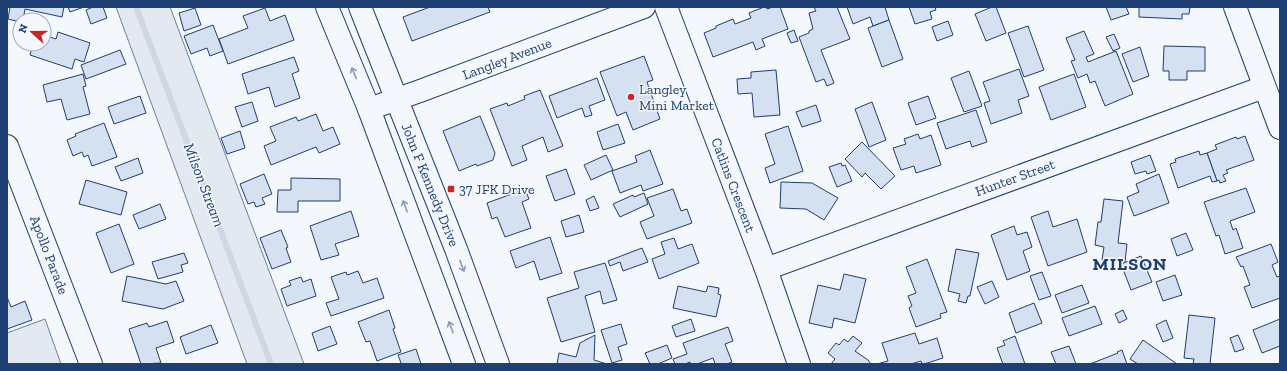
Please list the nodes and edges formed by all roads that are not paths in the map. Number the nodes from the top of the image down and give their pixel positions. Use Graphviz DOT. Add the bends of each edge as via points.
graph roads {
  1 [pos="328,7"];
  2 [pos="360,7"];
  3 [pos="666,7"];
  4 [pos="1235,7"];
  5 [pos="635,9"];
  6 [pos="1264,87"];
  7 [pos="396,99"];
  8 [pos="369,109"];
  9 [pos="1280,128"];
  10 [pos="7,146"];
  11 [pos="766,269"];
  12 [pos="91,364"];
  13 [pos="464,364"];
  14 [pos="498,364"];
  15 [pos="800,364"];
  8 -- 1 [label="street, John F Kennedy Drive, one-way"];
  2 -- 7 [label="street, John F Kennedy Drive"];
  3 -- 11 [label="street, Catlins Crescent"];
  4 -- 6 [label="street"];
  5 -- 7 [label="street, Langley Avenue"];
  6 -- 9 [label="street"];
  6 -- 11 [label="street, Hunter Street"];
  7 -- 8 [label="street, Langley Avenue"];
  7 -- 14 [label="street, John F Kennedy Drive, one-way"];
  13 -- 8 [label="street, John F Kennedy Drive, one-way"];
  10 -- 12 [label="street, Apollo Parade"];
  11 -- 15 [label="street, Catlins Crescent"];
}
